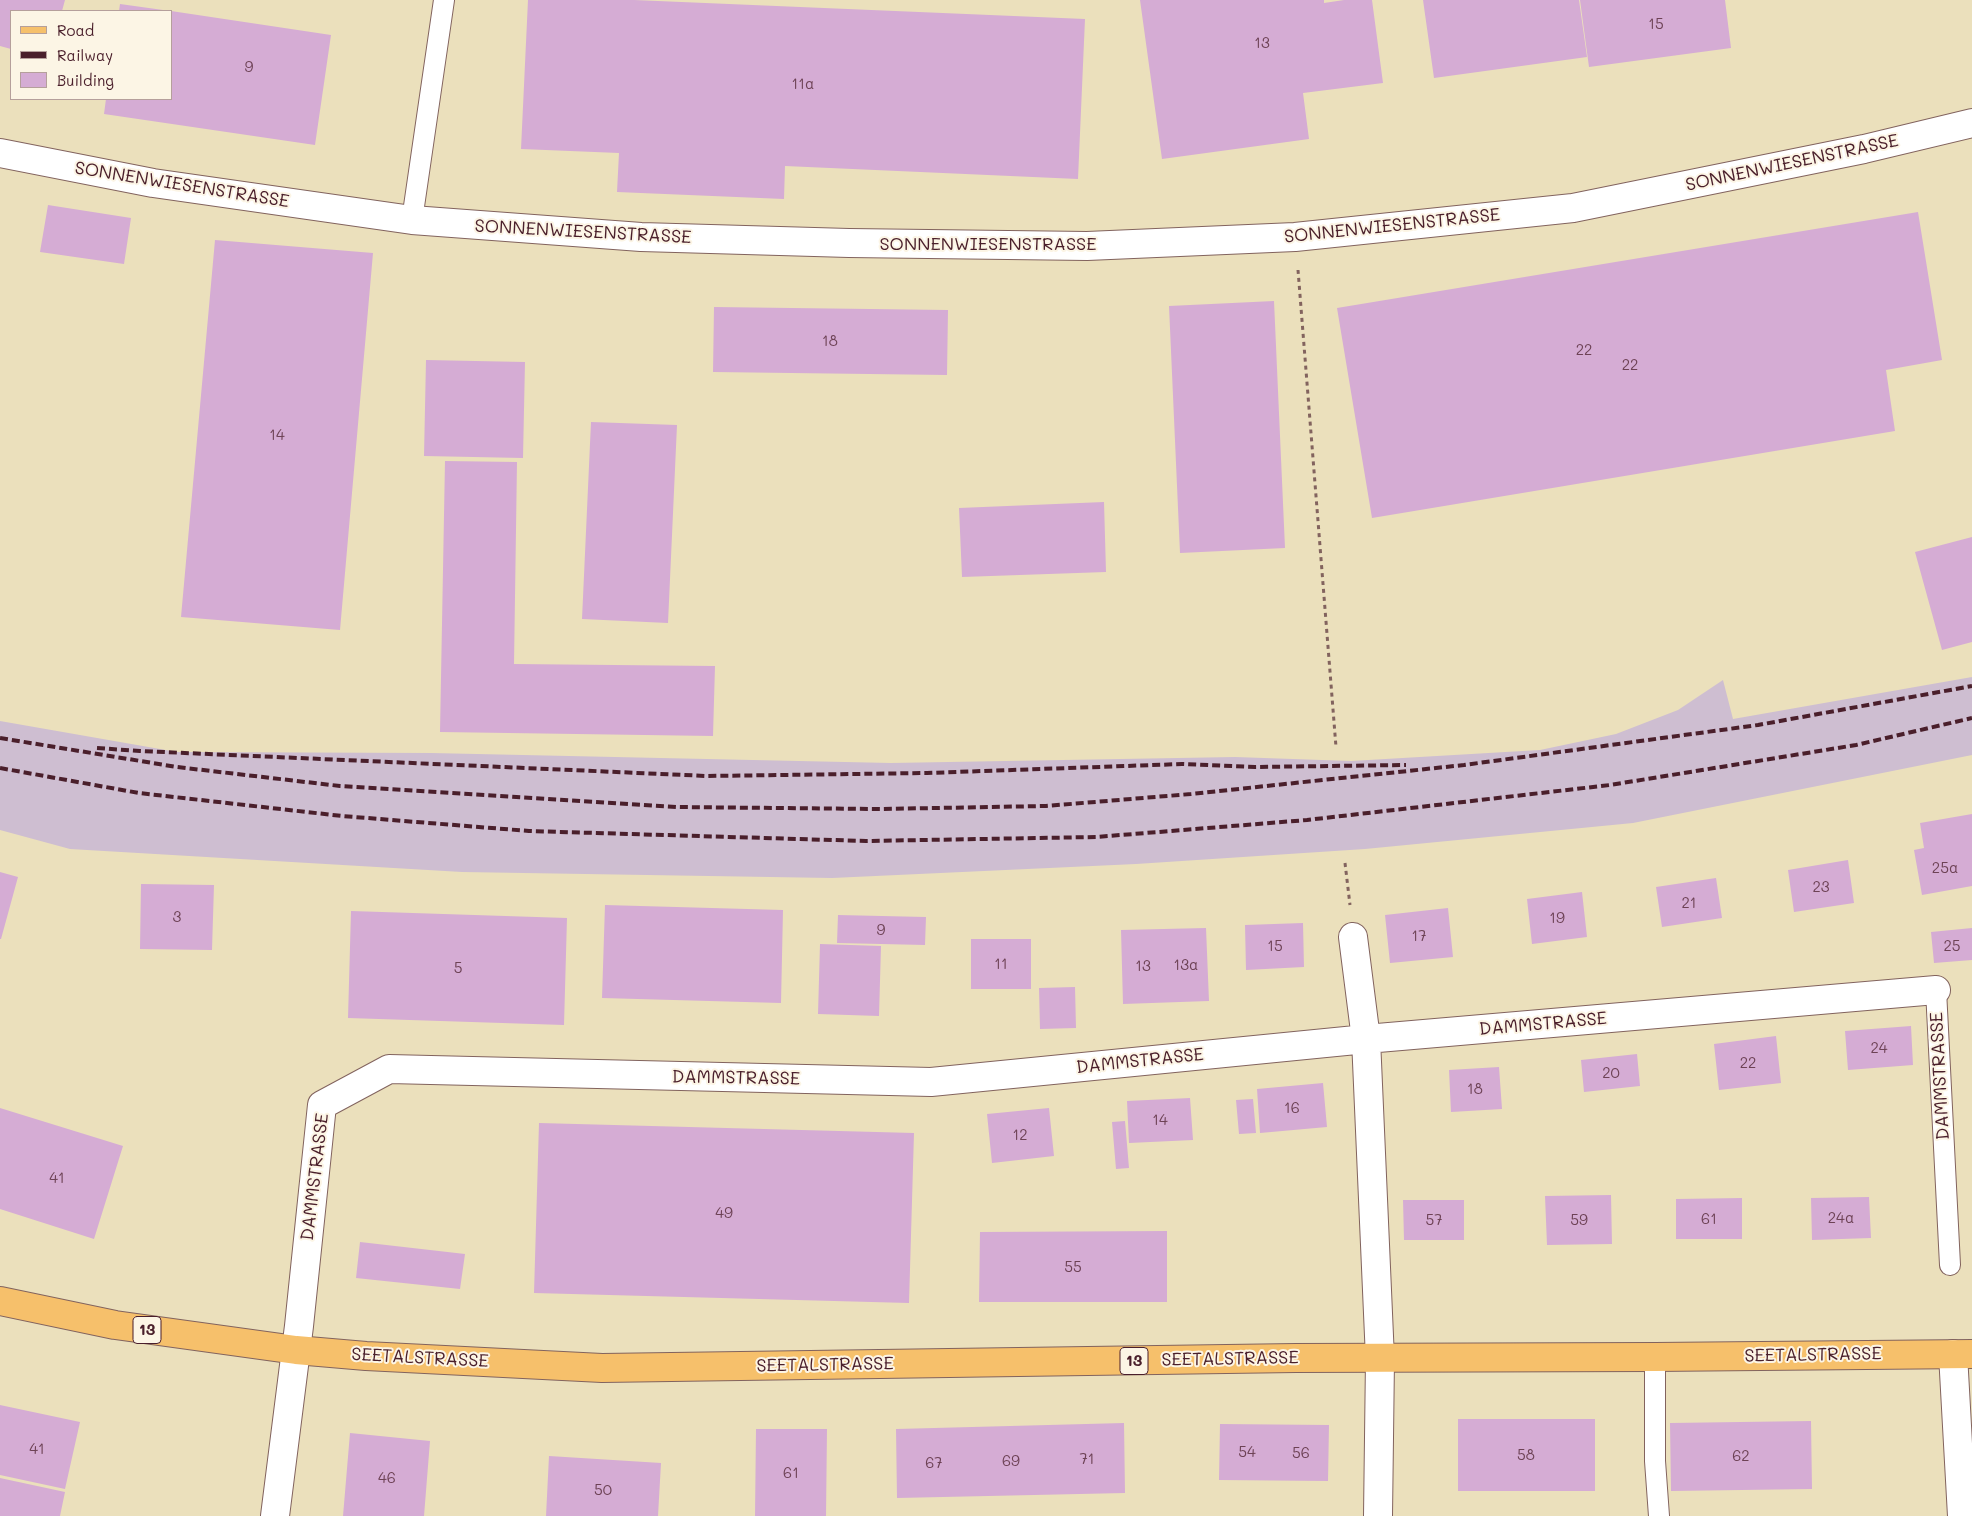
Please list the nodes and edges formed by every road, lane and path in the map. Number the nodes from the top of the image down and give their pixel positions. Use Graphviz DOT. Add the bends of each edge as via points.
graph roads {
  1 [pos="444,0"];
  2 [pos="1972,123"];
  3 [pos="0,153"];
  4 [pos="412,220"];
  5 [pos="1295,237"];
  6 [pos="1336,747"];
  7 [pos="1345,863"];
  8 [pos="1353,936"];
  9 [pos="1936,990"];
  10 [pos="1366,1039"];
  11 [pos="1950,1266"];
  12 [pos="0,1301"];
  13 [pos="296,1350"];
  14 [pos="1962,1354"];
  15 [pos="1654,1357"];
  16 [pos="1380,1359"];
  17 [pos="275,1516"];
  18 [pos="1378,1516"];
  19 [pos="1659,1516"];
  20 [pos="1962,1516"];
  1 -- 4 [label="lane"];
  2 -- 5 [label="street, SONNENWIESENSTRASSE" via="1864,149 1573,208"];
  3 -- 4 [label="street, SONNENWIESENSTRASSE" via="153,183"];
  4 -- 5 [label="street, SONNENWIESENSTRASSE" via="641,237 849,243 1087,246"];
  5 -- 6 [label="path"];
  7 -- 8 [label="path"];
  8 -- 10 [label="street"];
  9 -- 10 [label="street, DAMMSTRASSE"];
  9 -- 11 [label="lane, DAMMSTRASSE"];
  10 -- 13 [label="street, DAMMSTRASSE" via="931,1082 389,1069 322,1105"];
  10 -- 16 [label="street"];
  12 -- 13 [label="main road, SEETALSTRASSE / 13" via="114,1325"];
  13 -- 16 [label="main road, SEETALSTRASSE / 13" via="602,1368"];
  13 -- 17 [label="street"];
  14 -- 15 [label="main road, SEETALSTRASSE / 13"];
  14 -- 20 [label="street"];
  15 -- 16 [label="main road, SEETALSTRASSE / 13"];
  15 -- 19 [label="lane"];
  16 -- 18 [label="street"];
}
